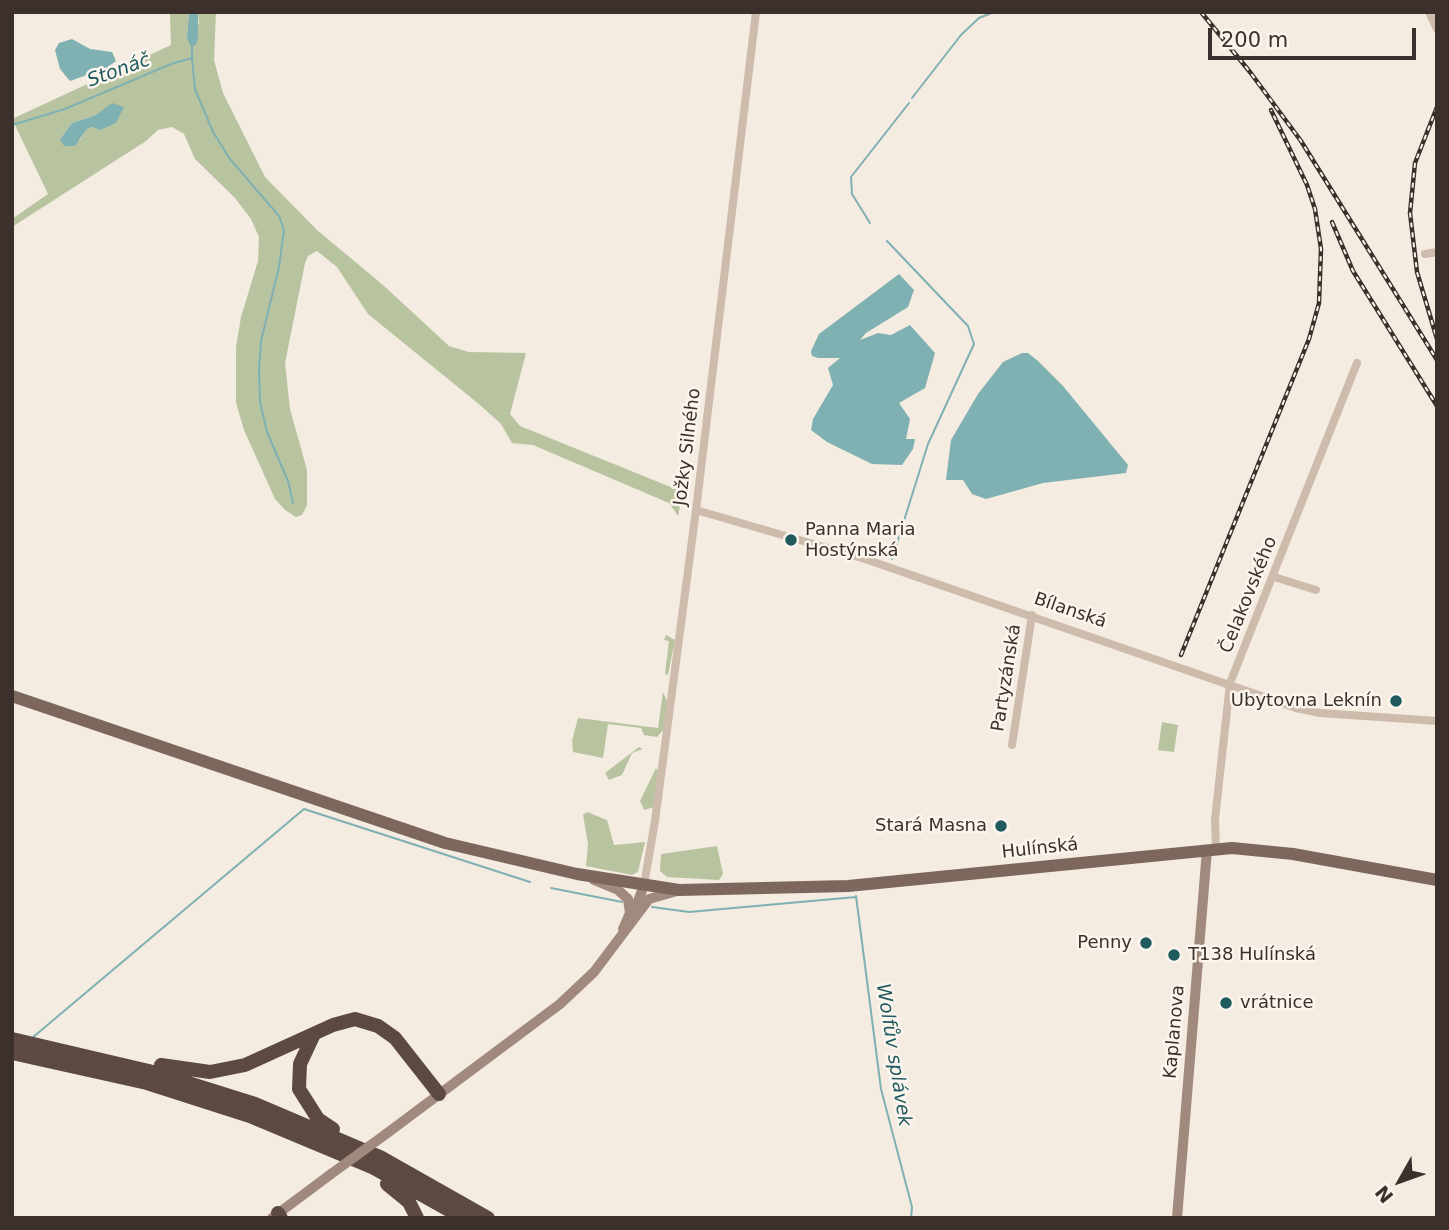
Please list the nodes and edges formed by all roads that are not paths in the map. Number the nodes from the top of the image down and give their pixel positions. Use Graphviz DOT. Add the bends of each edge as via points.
graph roads {
  1 [pos="756,12"];
  2 [pos="1429,12"];
  3 [pos="1437,29"];
  4 [pos="1437,252"];
  5 [pos="1425,254"];
  6 [pos="1357,363"];
  7 [pos="696,510"];
  8 [pos="1274,577"];
  9 [pos="1316,590"];
  10 [pos="1032,615"];
  11 [pos="1230,683"];
  12 [pos="12,696"];
  13 [pos="1437,721"];
  14 [pos="1012,745"];
  15 [pos="1211,849"];
  16 [pos="577,874"];
  17 [pos="1437,880"];
  18 [pos="644,885"];
  19 [pos="679,890"];
  20 [pos="614,947"];
  21 [pos="314,1034"];
  22 [pos="17,1047"];
  23 [pos="94,1057"];
  24 [pos="439,1094"];
  25 [pos="340,1153"];
  26 [pos="382,1158"];
  27 [pos="277,1216"];
  28 [pos="417,1218"];
  29 [pos="463,1218"];
  30 [pos="488,1218"];
  31 [pos="1177,1218"];
  1 -- 7 [label="street, Jožky Silného"];
  2 -- 3 [label="street"];
  4 -- 5 [label="street"];
  6 -- 8 [label="street, Čelakovského"];
  7 -- 10 [label="street, Bílanská" via="814,542"];
  7 -- 18 [label="street, Jožky Silného"];
  8 -- 9 [label="street"];
  8 -- 11 [label="street, Čelakovského"];
  10 -- 11 [label="street, Bílanská"];
  10 -- 14 [label="street, Partyzánská"];
  11 -- 13 [label="street, Bílanská" via="1320,713"];
  11 -- 15 [label="street, Čelakovského"];
  12 -- 16 [label="main road, Hulínská" via="424,836"];
  15 -- 17 [label="main road, Hulínská" via="1250,848"];
  15 -- 19 [label="main road, Hulínská" via="848,886"];
  15 -- 31 [label="street, Kaplanova"];
  16 -- 18 [label="main road, Hulínská"];
  16 -- 20 [label="street" via="618,890 629,902 627,920"];
  18 -- 19 [label="main road, Hulínská"];
  18 -- 20 [label="street"];
  19 -- 20 [label="street" via="649,900"];
  20 -- 24 [label="street" via="561,1004"];
  21 -- 23 [label="highway" via="245,1065 210,1072 110,1055"];
  21 -- 24 [label="highway" via="355,1019 378,1026 395,1038"];
  21 -- 26 [label="highway" via="298,1071 299,1089 307,1105 330,1128"];
  22 -- 23 [label="highway" via="44,1046"];
  22 -- 25 [label="highway" via="197,1098"];
  23 -- 26 [label="highway" via="199,1084"];
  24 -- 27 [label="street, bridge"];
  25 -- 28 [label="highway" via="400,1192"];
  25 -- 29 [label="highway"];
  26 -- 30 [label="highway"];
}
